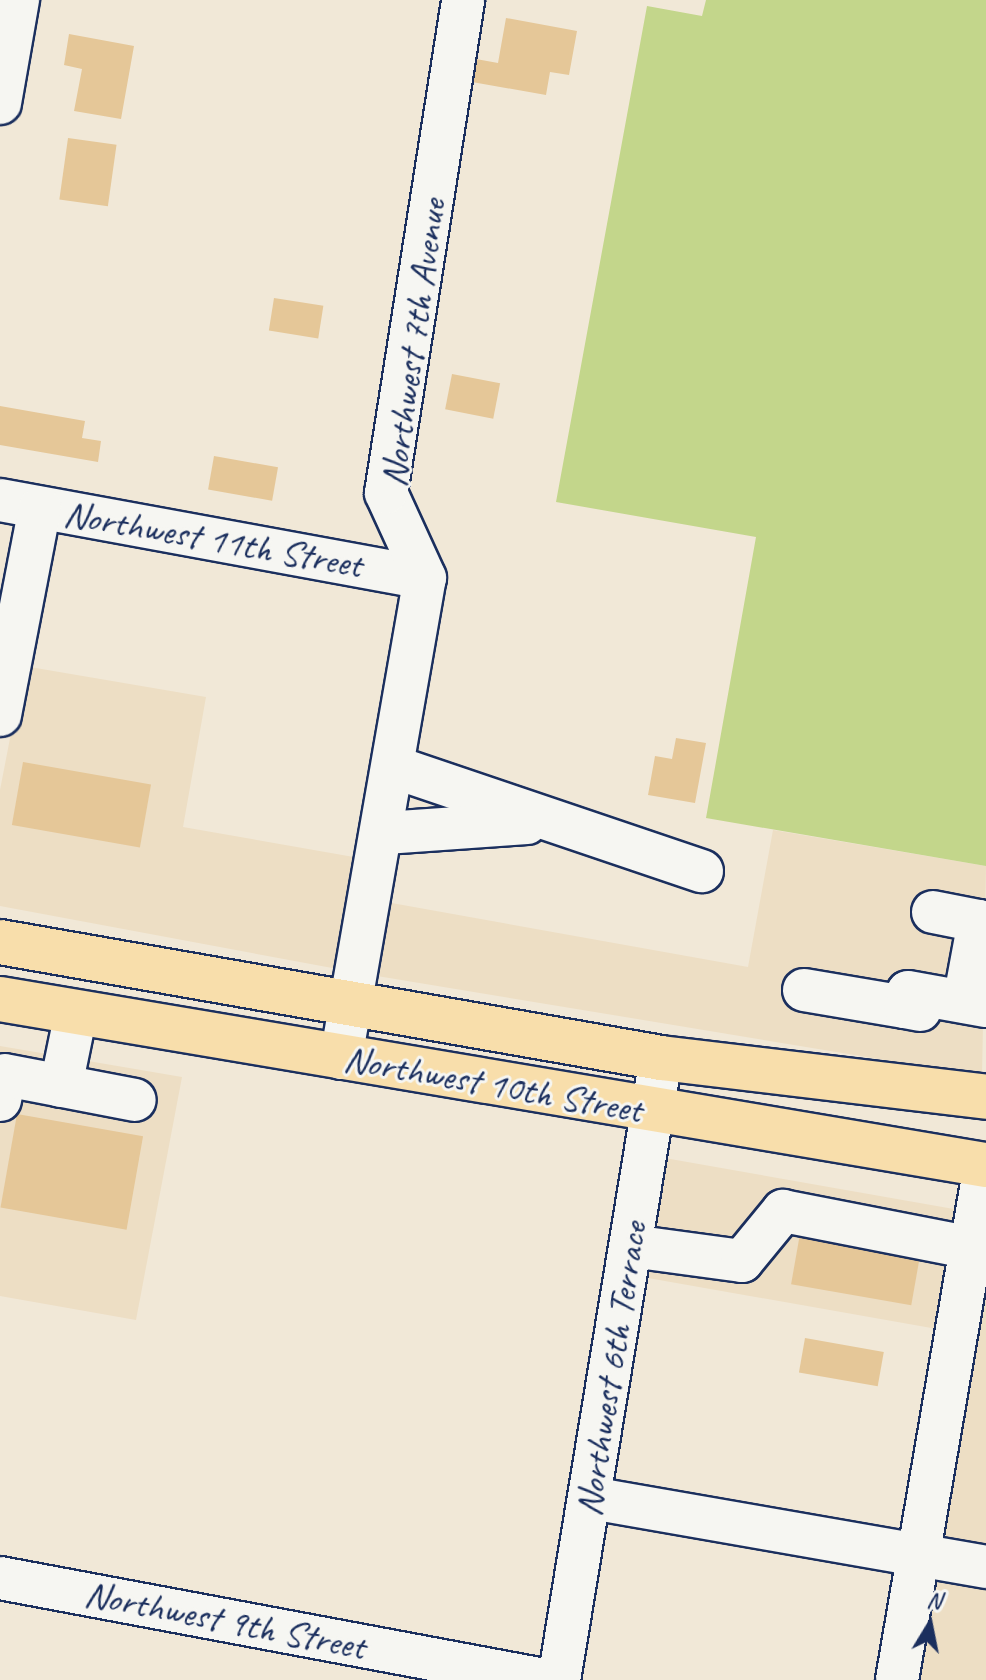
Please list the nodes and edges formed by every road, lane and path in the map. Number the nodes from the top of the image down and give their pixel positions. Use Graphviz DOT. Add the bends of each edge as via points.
graph roads {
  1 [pos="18,0"];
  2 [pos="463,0"];
  3 [pos="0,103"];
  4 [pos="20,504"];
  5 [pos="425,578"];
  6 [pos="0,715"];
  7 [pos="397,768"];
  8 [pos="547,822"];
  9 [pos="385,833"];
  10 [pos="702,871"];
  11 [pos="933,912"];
  12 [pos="0,942"];
  13 [pos="804,990"];
  14 [pos="0,999"];
  15 [pos="351,1004"];
  16 [pos="943,1006"];
  17 [pos="76,1013"];
  18 [pos="341,1058"];
  19 [pos="661,1058"];
  20 [pos="61,1086"];
  21 [pos="986,1097"];
  22 [pos="0,1100"];
  23 [pos="135,1100"];
  24 [pos="651,1112"];
  25 [pos="985,1165"];
  26 [pos="631,1246"];
  27 [pos="971,1248"];
  28 [pos="970,1354"];
  29 [pos="591,1498"];
  30 [pos="918,1555"];
  31 [pos="986,1567"];
  32 [pos="0,1578"];
  33 [pos="544,1680"];
  34 [pos="559,1680"];
  35 [pos="897,1680"];
  1 -- 3 [label="street"];
  2 -- 5 [label="street, Northwest 7th Avenue" via="386,493"];
  4 -- 5 [label="street, Northwest 11th Street"];
  4 -- 6 [label="street"];
  5 -- 7 [label="street"];
  7 -- 8 [label="street"];
  7 -- 9 [label="street"];
  8 -- 9 [label="street"];
  8 -- 10 [label="street"];
  9 -- 15 [label="street"];
  11 -- 16 [label="street" via="979,921"];
  12 -- 15 [label="highway, Northwest 10th Street"];
  13 -- 16 [label="street"];
  14 -- 17 [label="highway, Northwest 10th Street"];
  15 -- 18 [label="street"];
  15 -- 19 [label="highway, Northwest 10th Street"];
  17 -- 18 [label="highway, Northwest 10th Street"];
  17 -- 20 [label="street"];
  18 -- 24 [label="highway, Northwest 10th Street"];
  19 -- 21 [label="highway, Northwest 10th Street"];
  19 -- 24 [label="street, Northwest 6th Terrace"];
  20 -- 22 [label="street" via="5,1075"];
  20 -- 23 [label="street"];
  24 -- 25 [label="highway, Northwest 10th Street"];
  24 -- 26 [label="street, Northwest 6th Terrace"];
  25 -- 27 [label="street"];
  26 -- 27 [label="street" via="742,1261 783,1211"];
  26 -- 29 [label="street, Northwest 6th Terrace"];
  27 -- 28 [label="street"];
  28 -- 30 [label="street"];
  29 -- 30 [label="street"];
  29 -- 34 [label="street, Northwest 6th Terrace"];
  30 -- 31 [label="street"];
  30 -- 35 [label="street"];
  32 -- 33 [label="street, Northwest 9th Street"];
}
